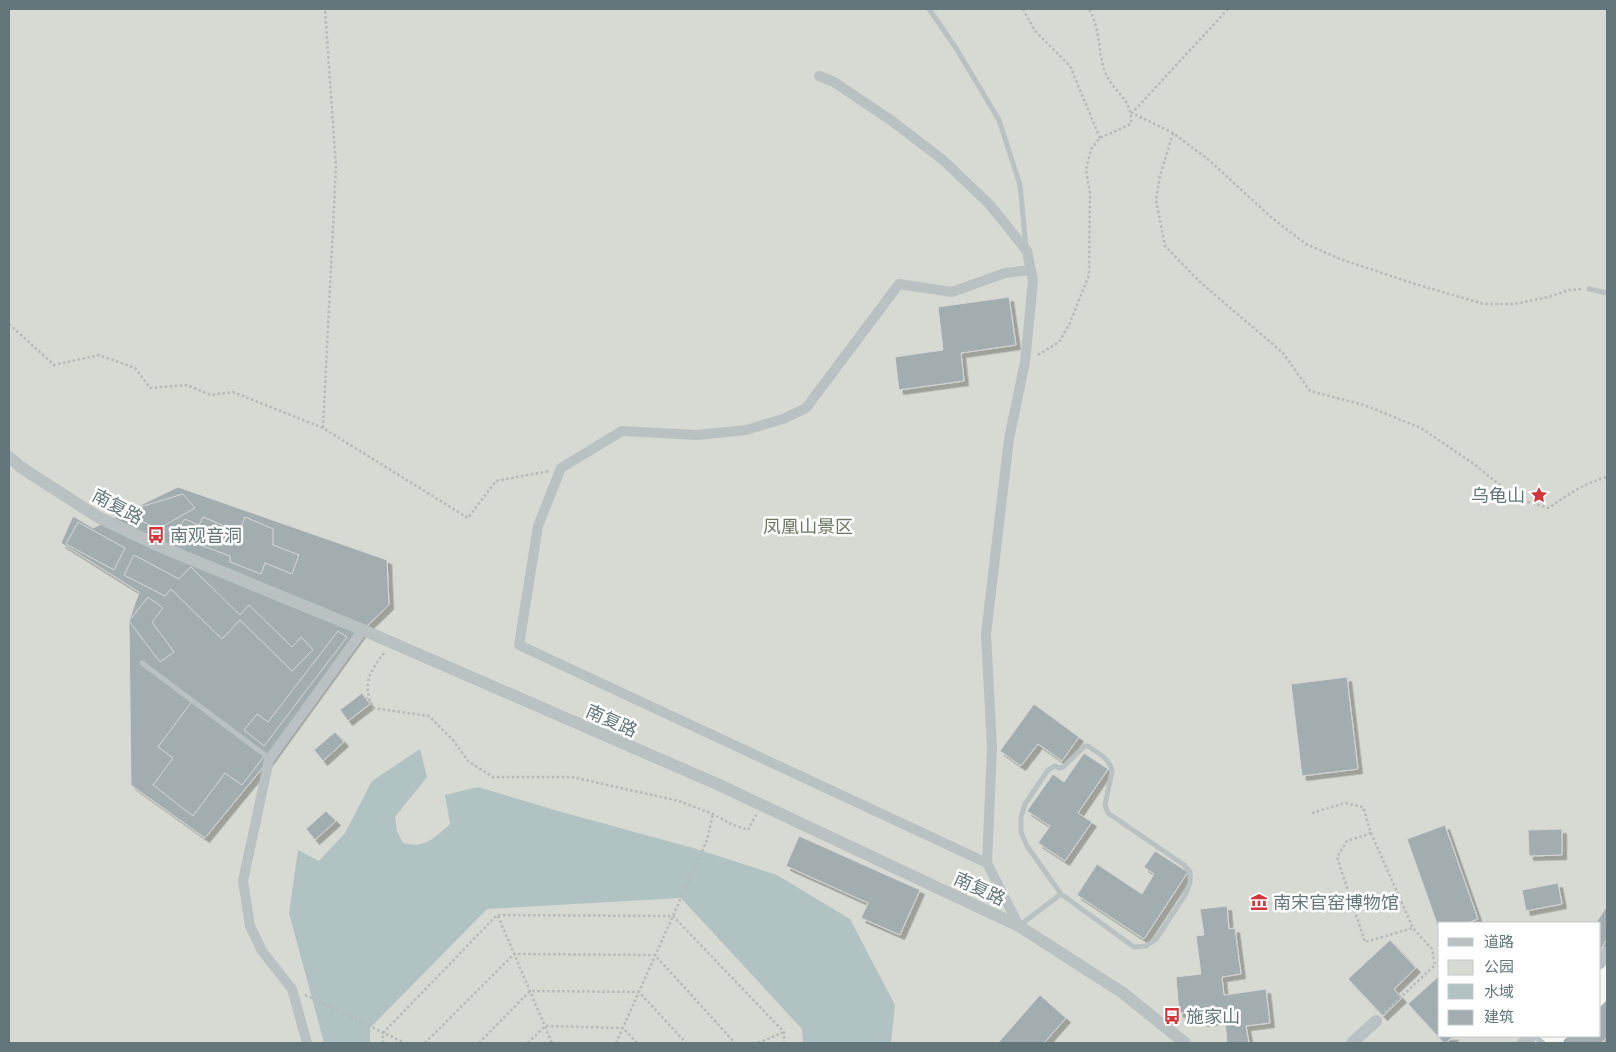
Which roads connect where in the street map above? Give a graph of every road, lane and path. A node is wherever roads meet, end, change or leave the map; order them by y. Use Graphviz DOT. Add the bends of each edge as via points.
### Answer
graph roads {
  1 [pos="325,9"];
  2 [pos="929,9"];
  3 [pos="1023,9"];
  4 [pos="1089,9"];
  5 [pos="1228,9"];
  6 [pos="819,76"];
  7 [pos="1132,113"];
  8 [pos="1173,133"];
  9 [pos="1100,138"];
  10 [pos="1027,251"];
  11 [pos="1030,270"];
  12 [pos="1589,289"];
  13 [pos="1607,293"];
  14 [pos="9,324"];
  15 [pos="1025,362"];
  16 [pos="323,428"];
  17 [pos="9,457"];
  18 [pos="561,468"];
  19 [pos="1607,477"];
  20 [pos="363,630"];
  21 [pos="391,642"];
  22 [pos="142,663"];
  23 [pos="269,760"];
  24 [pos="761,805"];
  25 [pos="1312,813"];
  26 [pos="713,814"];
  27 [pos="1371,833"];
  28 [pos="986,863"];
  29 [pos="1061,894"];
  30 [pos="497,915"];
  31 [pos="673,916"];
  32 [pos="1019,926"];
  33 [pos="1413,928"];
  34 [pos="514,954"];
  35 [pos="655,956"];
  36 [pos="292,989"];
  37 [pos="530,991"];
  38 [pos="639,992"];
  39 [pos="1376,1020"];
  40 [pos="545,1026"];
  41 [pos="623,1028"];
  42 [pos="784,1032"];
  43 [pos="383,1033"];
  44 [pos="307,1043"];
  45 [pos="383,1043"];
  46 [pos="405,1043"];
  47 [pos="425,1043"];
  48 [pos="479,1043"];
  49 [pos="528,1043"];
  50 [pos="552,1043"];
  51 [pos="616,1043"];
  52 [pos="637,1043"];
  53 [pos="686,1043"];
  54 [pos="735,1043"];
  55 [pos="758,1043"];
  56 [pos="784,1043"];
  57 [pos="1185,1043"];
  58 [pos="1352,1043"];
  1 -- 16 [label="path" via="336,167"];
  2 -- 10 [label="lane" via="999,120 1020,185"];
  3 -- 9 [label="path" via="1035,31 1070,66"];
  4 -- 7 [label="path" via="1099,38 1104,70"];
  5 -- 7 [label="path"];
  6 -- 10 [label="street" via="834,82 892,121 943,160 990,205"];
  7 -- 8 [label="path"];
  7 -- 9 [label="path" via="1131,124"];
  8 -- 12 [label="path" via="1306,244 1340,258 1484,304 1514,304 1569,290"];
  8 -- 19 [label="path" via="1156,200 1165,246 1200,282 1283,353 1310,391 1364,405 1421,428 1474,464 1517,499 1549,508 1572,491"];
  9 -- 15 [label="path" via="1092,149 1086,170 1090,193 1089,275 1059,342"];
  10 -- 11 [label="street"];
  11 -- 15 [label="street" via="1033,281"];
  11 -- 18 [label="street" via="1005,273 952,292 899,284 806,408 783,419 746,430 698,434 622,431"];
  12 -- 13 [label="lane"];
  14 -- 16 [label="path" via="54,365 99,355 135,368 150,388 188,385 210,395 233,392"];
  15 -- 28 [label="street" via="1009,439 986,634 992,748"];
  16 -- 18 [label="path" via="468,518 496,481"];
  17 -- 20 [label="street, 南复路" via="98,518 176,554"];
  18 -- 28 [label="street" via="538,526 519,645"];
  20 -- 21 [label="street, 南复路"];
  20 -- 23 [label="street"];
  21 -- 24 [label="street, 南复路"];
  21 -- 26 [label="path" via="370,672 367,694 373,708 429,716 468,761 494,777 572,777 679,801"];
  22 -- 23 [label="lane"];
  23 -- 36 [label="street" via="243,881 250,926 262,951"];
  24 -- 26 [label="path" via="748,830"];
  24 -- 32 [label="street, 南复路"];
  25 -- 27 [label="path" via="1345,803 1363,807"];
  26 -- 31 [label="path" via="707,840"];
  27 -- 33 [label="path"];
  27 -- 33 [label="path" via="1348,841 1337,857 1365,942"];
  28 -- 32 [label="street"];
  29 -- 29 [label="lane" via="1134,947 1146,946 1156,939 1190,882 1190,872 1184,865 1108,813 1104,805 1111,766 1088,746 1063,767 1055,766 1048,770 1024,804 1021,817 1021,832 1027,846"];
  29 -- 32 [label="lane"];
  30 -- 31 [label="path"];
  30 -- 34 [label="path"];
  30 -- 43 [label="path"];
  31 -- 35 [label="path"];
  31 -- 42 [label="path"];
  32 -- 57 [label="street, 南复路" via="1123,992"];
  33 -- 39 [label="path" via="1432,949 1435,965"];
  34 -- 35 [label="path"];
  34 -- 37 [label="path"];
  34 -- 47 [label="path"];
  35 -- 38 [label="path"];
  35 -- 54 [label="path"];
  36 -- 43 [label="path"];
  36 -- 44 [label="street"];
  37 -- 38 [label="path"];
  37 -- 40 [label="path"];
  37 -- 48 [label="path"];
  38 -- 41 [label="path"];
  38 -- 53 [label="path"];
  39 -- 58 [label="street"];
  40 -- 41 [label="path"];
  40 -- 49 [label="path"];
  40 -- 50 [label="path"];
  41 -- 51 [label="path"];
  41 -- 52 [label="path"];
  42 -- 55 [label="path"];
  42 -- 56 [label="path"];
  43 -- 45 [label="path"];
  43 -- 46 [label="path"];
}
